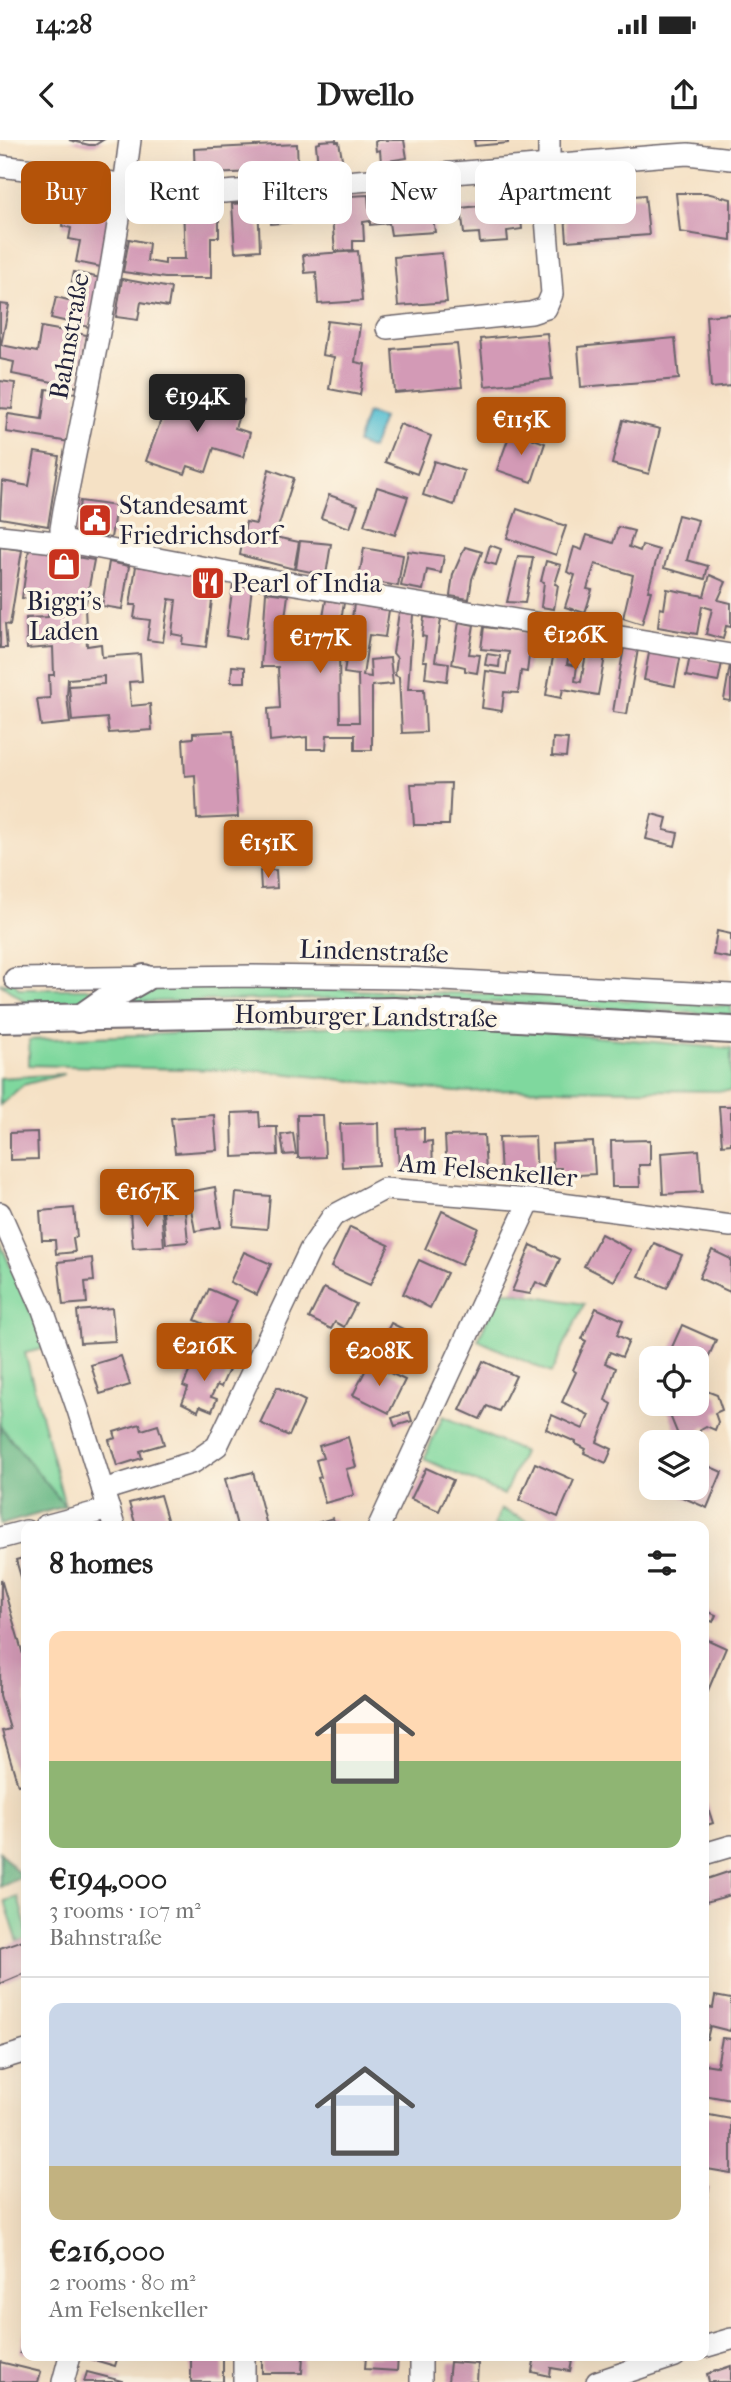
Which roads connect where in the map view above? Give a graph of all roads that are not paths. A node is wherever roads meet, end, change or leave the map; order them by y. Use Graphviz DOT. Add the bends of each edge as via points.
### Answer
graph roads {
  1 [pos="130,140"];
  2 [pos="549,140"];
  3 [pos="731,159"];
  4 [pos="547,161"];
  5 [pos="605,161"];
  6 [pos="0,166"];
  7 [pos="475,172"];
  8 [pos="124,186"];
  9 [pos="549,224"];
  10 [pos="387,327"];
  11 [pos="0,536"];
  12 [pos="63,541"];
  13 [pos="731,655"];
  14 [pos="144,978"];
  15 [pos="15,979"];
  16 [pos="731,995"];
  17 [pos="79,1018"];
  18 [pos="0,1019"];
  19 [pos="731,1030"];
  20 [pos="530,1200"];
  21 [pos="0,1213"];
  22 [pos="731,1226"];
  23 [pos="109,1508"];
  24 [pos="63,1521"];
  25 [pos="381,1521"];
  26 [pos="21,1532"];
  27 [pos="0,1538"];
  28 [pos="731,1846"];
  29 [pos="709,1853"];
  30 [pos="21,2053"];
  31 [pos="0,2059"];
  32 [pos="731,2339"];
  33 [pos="709,2346"];
  34 [pos="69,2361"];
  35 [pos="244,2361"];
  36 [pos="421,2361"];
  37 [pos="634,2362"];
  38 [pos="63,2382"];
  39 [pos="244,2382"];
  40 [pos="421,2382"];
  41 [pos="597,2382"];
  1 -- 8 [label="street, Bahnstraße"];
  2 -- 4 [label="street"];
  3 -- 5 [label="street" via="688,154"];
  6 -- 8 [label="street"];
  7 -- 8 [label="street" via="225,192 157,192"];
  8 -- 12 [label="street, Bahnstraße" via="64,510"];
  9 -- 10 [label="street" via="552,294 546,308"];
  11 -- 12 [label="street"];
  12 -- 13 [label="street" via="259,578"];
  14 -- 15 [label="street, Lindenstraße"];
  14 -- 16 [label="street, Lindenstraße" via="405,978"];
  14 -- 17 [label="street"];
  17 -- 18 [label="street, Homburger Landstraße"];
  17 -- 19 [label="street, Homburger Landstraße" via="394,1011"];
  20 -- 22 [label="street, Am Felsenkeller"];
  20 -- 23 [label="street, Am Felsenkeller" via="384,1189 333,1216 310,1250 216,1447"];
  20 -- 25 [label="street"];
  21 -- 23 [label="street" via="43,1310"];
  23 -- 24 [label="street, Am Felsenkeller"];
  26 -- 27 [label="street"];
  28 -- 29 [label="street"];
  30 -- 31 [label="street"];
  32 -- 33 [label="street"];
  34 -- 38 [label="street"];
  35 -- 39 [label="street"];
  36 -- 40 [label="street"];
  37 -- 41 [label="street"];
}
